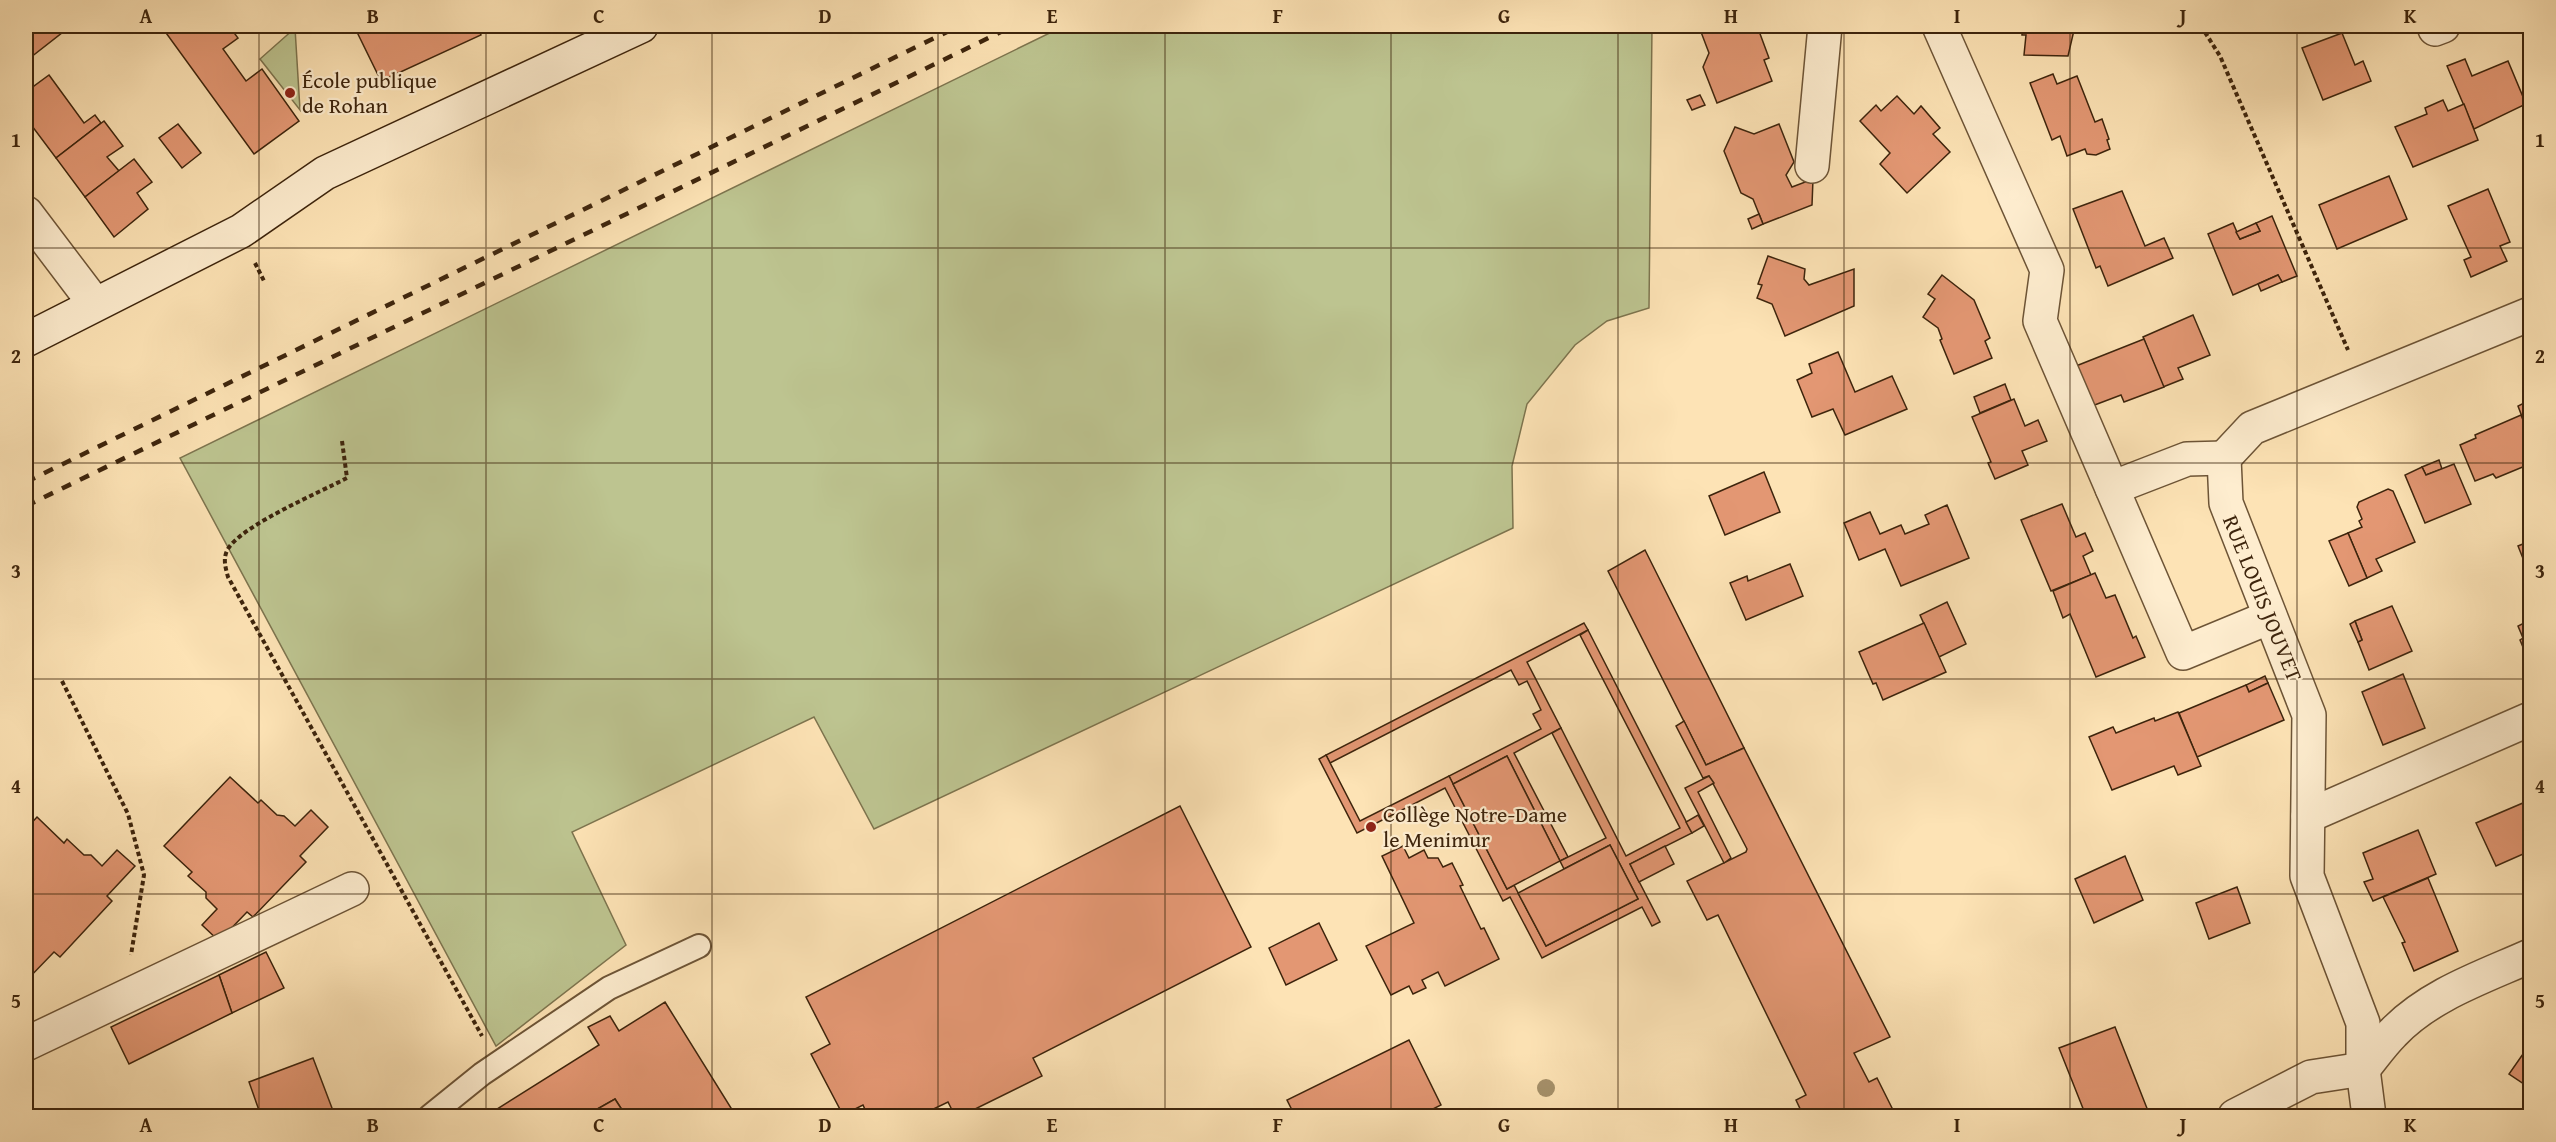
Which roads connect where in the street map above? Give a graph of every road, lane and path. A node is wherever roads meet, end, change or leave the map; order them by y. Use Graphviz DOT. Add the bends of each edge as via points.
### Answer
graph roads {
  1 [pos="641,26"];
  2 [pos="1825,26"];
  3 [pos="1939,26"];
  4 [pos="2201,26"];
  5 [pos="2434,26"];
  6 [pos="2443,26"];
  7 [pos="1812,166"];
  8 [pos="26,213"];
  9 [pos="251,254"];
  10 [pos="264,280"];
  11 [pos="95,304"];
  12 [pos="2530,314"];
  13 [pos="26,340"];
  14 [pos="2363,383"];
  15 [pos="342,441"];
  16 [pos="2224,458"];
  17 [pos="2112,488"];
  18 [pos="2271,617"];
  19 [pos="62,681"];
  20 [pos="2530,719"];
  21 [pos="2308,816"];
  22 [pos="352,889"];
  23 [pos="699,946"];
  24 [pos="2530,957"];
  25 [pos="123,998"];
  26 [pos="26,1044"];
  27 [pos="487,1044"];
  28 [pos="2363,1069"];
  29 [pos="430,1116"];
  30 [pos="2235,1116"];
  31 [pos="2369,1116"];
  1 -- 11 [label="street" via="325,173 241,231"];
  2 -- 7 [label="street"];
  3 -- 17 [label="street" via="2047,270 2040,321"];
  4 -- 14 [label="path" via="2220,56"];
  5 -- 6 [label="street"];
  8 -- 11 [label="street"];
  9 -- 10 [label="path"];
  11 -- 13 [label="street"];
  12 -- 14 [label="street"];
  14 -- 16 [label="street" via="2252,428"];
  15 -- 27 [label="path" via="347,478 249,529 229,547 224,559 228,577"];
  16 -- 17 [label="street" via="2187,459"];
  16 -- 18 [label="street, RUE LOUIS JOUVET" via="2226,503"];
  17 -- 18 [label="street" via="2182,653"];
  18 -- 21 [label="street, RUE LOUIS JOUVET" via="2309,715"];
  19 -- 25 [label="path" via="128,814 144,875"];
  20 -- 21 [label="street"];
  21 -- 28 [label="street, RUE LOUIS JOUVET" via="2307,876 2363,1023"];
  22 -- 25 [label="street"];
  23 -- 29 [label="lane" via="609,988 482,1074"];
  24 -- 28 [label="street" via="2451,990 2393,1032"];
  25 -- 26 [label="street"];
  28 -- 30 [label="street" via="2311,1077"];
  28 -- 31 [label="street, RUE LOUIS JOUVET"];
}
